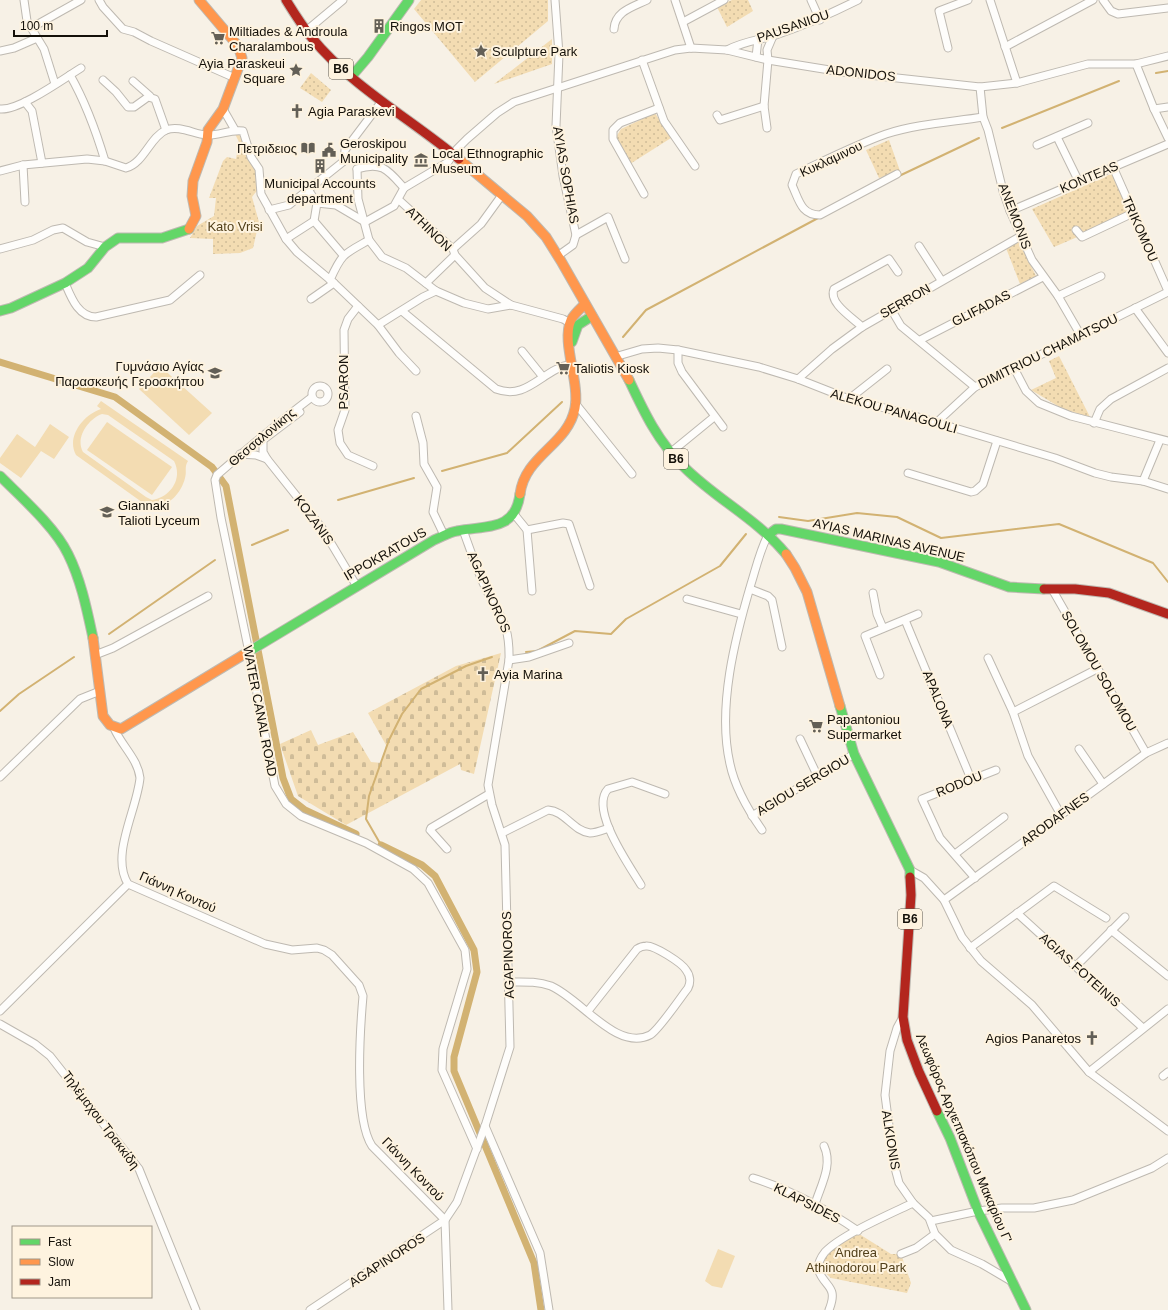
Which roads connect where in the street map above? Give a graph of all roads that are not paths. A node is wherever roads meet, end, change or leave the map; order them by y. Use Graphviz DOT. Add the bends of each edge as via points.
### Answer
graph roads {
  1 [pos="24,0"];
  2 [pos="81,0"];
  3 [pos="99,0"];
  4 [pos="199,0"];
  5 [pos="286,0"];
  6 [pos="343,0"];
  7 [pos="409,0"];
  8 [pos="555,0"];
  9 [pos="647,0"];
  10 [pos="675,0"];
  11 [pos="724,0"];
  12 [pos="811,0"];
  13 [pos="858,0"];
  14 [pos="968,0"];
  15 [pos="990,0"];
  16 [pos="1093,0"];
  17 [pos="1103,0"];
  18 [pos="1168,8"];
  19 [pos="820,20"];
  20 [pos="683,22"];
  21 [pos="556,23"];
  22 [pos="31,28"];
  23 [pos="549,29"];
  24 [pos="614,29"];
  25 [pos="306,31"];
  26 [pos="772,36"];
  27 [pos="36,38"];
  28 [pos="758,40"];
  29 [pos="1005,47"];
  30 [pos="691,48"];
  31 [pos="948,48"];
  32 [pos="726,50"];
  33 [pos="0,51"];
  34 [pos="1168,56"];
  35 [pos="756,57"];
  36 [pos="642,60"];
  37 [pos="768,60"];
  38 [pos="1136,64"];
  39 [pos="81,68"];
  40 [pos="70,75"];
  41 [pos="351,77"];
  42 [pos="235,78"];
  43 [pos="103,80"];
  44 [pos="134,81"];
  45 [pos="1017,83"];
  46 [pos="55,84"];
  47 [pos="558,87"];
  48 [pos="980,87"];
  49 [pos="150,96"];
  50 [pos="382,100"];
  51 [pos="25,102"];
  52 [pos="764,106"];
  53 [pos="1168,107"];
  54 [pos="659,108"];
  55 [pos="0,109"];
  56 [pos="222,109"];
  57 [pos="1154,109"];
  58 [pos="717,115"];
  59 [pos="983,117"];
  60 [pos="1088,123"];
  61 [pos="767,128"];
  62 [pos="166,130"];
  63 [pos="239,131"];
  64 [pos="208,135"];
  65 [pos="1057,137"];
  66 [pos="1168,138"];
  67 [pos="1168,144"];
  68 [pos="1038,145"];
  69 [pos="454,154"];
  70 [pos="105,161"];
  71 [pos="344,161"];
  72 [pos="42,163"];
  73 [pos="23,165"];
  74 [pos="695,166"];
  75 [pos="1113,167"];
  76 [pos="357,169"];
  77 [pos="0,171"];
  78 [pos="897,174"];
  79 [pos="1079,182"];
  80 [pos="404,188"];
  81 [pos="309,191"];
  82 [pos="644,194"];
  83 [pos="502,195"];
  84 [pos="399,200"];
  85 [pos="26,202"];
  86 [pos="317,203"];
  87 [pos="269,210"];
  88 [pos="1010,211"];
  89 [pos="1133,213"];
  90 [pos="314,221"];
  91 [pos="365,222"];
  92 [pos="1076,230"];
  93 [pos="576,236"];
  94 [pos="1021,236"];
  95 [pos="286,239"];
  96 [pos="369,240"];
  97 [pos="919,246"];
  98 [pos="105,247"];
  99 [pos="0,249"];
  100 [pos="454,252"];
  101 [pos="343,255"];
  102 [pos="559,255"];
  103 [pos="625,259"];
  104 [pos="898,272"];
  105 [pos="200,275"];
  106 [pos="1101,276"];
  107 [pos="1043,277"];
  108 [pos="941,280"];
  109 [pos="332,281"];
  110 [pos="65,283"];
  111 [pos="426,283"];
  112 [pos="436,291"];
  113 [pos="1168,292"];
  114 [pos="1058,296"];
  115 [pos="311,299"];
  116 [pos="585,304"];
  117 [pos="511,305"];
  118 [pos="358,306"];
  119 [pos="1135,308"];
  120 [pos="891,309"];
  121 [pos="0,311"];
  122 [pos="402,311"];
  123 [pos="592,316"];
  124 [pos="570,323"];
  125 [pos="378,325"];
  126 [pos="862,327"];
  127 [pos="1080,334"];
  128 [pos="920,340"];
  129 [pos="570,346"];
  130 [pos="678,350"];
  131 [pos="522,351"];
  132 [pos="1168,354"];
  133 [pos="618,356"];
  134 [pos="572,364"];
  135 [pos="1014,368"];
  136 [pos="1168,368"];
  137 [pos="887,369"];
  138 [pos="416,371"];
  139 [pos="543,377"];
  140 [pos="798,379"];
  141 [pos="975,387"];
  142 [pos="849,399"];
  143 [pos="575,403"];
  144 [pos="416,416"];
  145 [pos="714,417"];
  146 [pos="936,423"];
  147 [pos="1094,423"];
  148 [pos="723,427"];
  149 [pos="1160,440"];
  150 [pos="997,441"];
  151 [pos="1168,442"];
  152 [pos="670,453"];
  153 [pos="240,454"];
  154 [pos="266,459"];
  155 [pos="373,466"];
  156 [pos="908,473"];
  157 [pos="632,474"];
  158 [pos="0,476"];
  159 [pos="215,479"];
  160 [pos="1143,481"];
  161 [pos="1168,489"];
  162 [pos="514,514"];
  163 [pos="463,530"];
  164 [pos="527,530"];
  165 [pos="444,535"];
  166 [pos="768,535"];
  167 [pos="356,585"];
  168 [pos="590,586"];
  169 [pos="750,589"];
  170 [pos="1052,589"];
  171 [pos="532,591"];
  172 [pos="873,593"];
  173 [pos="208,596"];
  174 [pos="688,599"];
  175 [pos="742,614"];
  176 [pos="918,614"];
  177 [pos="1168,614"];
  178 [pos="905,620"];
  179 [pos="883,628"];
  180 [pos="569,643"];
  181 [pos="782,647"];
  182 [pos="251,651"];
  183 [pos="95,656"];
  184 [pos="988,658"];
  185 [pos="510,660"];
  186 [pos="1097,668"];
  187 [pos="880,675"];
  188 [pos="100,691"];
  189 [pos="1013,712"];
  190 [pos="114,728"];
  191 [pos="800,739"];
  192 [pos="1168,743"];
  193 [pos="1079,749"];
  194 [pos="1146,753"];
  195 [pos="854,754"];
  196 [pos="996,770"];
  197 [pos="817,775"];
  198 [pos="0,777"];
  199 [pos="971,778"];
  200 [pos="1103,784"];
  201 [pos="489,794"];
  202 [pos="664,794"];
  203 [pos="1061,815"];
  204 [pos="752,816"];
  205 [pos="1004,817"];
  206 [pos="608,828"];
  207 [pos="762,830"];
  208 [pos="502,833"];
  209 [pos="446,850"];
  210 [pos="955,854"];
  211 [pos="910,870"];
  212 [pos="975,878"];
  213 [pos="128,884"];
  214 [pos="641,885"];
  215 [pos="944,900"];
  216 [pos="1018,913"];
  217 [pos="1125,917"];
  218 [pos="1106,918"];
  219 [pos="1111,930"];
  220 [pos="970,948"];
  221 [pos="1076,966"];
  222 [pos="1168,976"];
  223 [pos="509,982"];
  224 [pos="1168,1009"];
  225 [pos="0,1011"];
  226 [pos="588,1011"];
  227 [pos="903,1017"];
  228 [pos="0,1024"];
  229 [pos="1143,1028"];
  230 [pos="1089,1072"];
  231 [pos="484,1129"];
  232 [pos="1168,1131"];
  233 [pos="824,1146"];
  234 [pos="477,1147"];
  235 [pos="1168,1158"];
  236 [pos="753,1178"];
  237 [pos="912,1203"];
  238 [pos="815,1204"];
  239 [pos="978,1211"];
  240 [pos="445,1220"];
  241 [pos="931,1221"];
  242 [pos="858,1231"];
  243 [pos="935,1234"];
  244 [pos="901,1254"];
  245 [pos="1012,1282"];
  246 [pos="196,1310"];
  247 [pos="310,1310"];
  248 [pos="448,1310"];
  249 [pos="549,1310"];
  250 [pos="829,1310"];
  251 [pos="1026,1310"];
  1 -- 22 [label="street"];
  2 -- 22 [label="street"];
  3 -- 42 [label="street" via="122,29 134,32"];
  4 -- 42 [label="street" via="238,46 242,58"];
  5 -- 25 [label="street, Λεωφόρος Αρχιεπισκόπου Μακαρίου Γ' / B6"];
  6 -- 25 [label="street"];
  7 -- 41 [label="street"];
  8 -- 21 [label="street, AYIAS SOPHIAS"];
  9 -- 24 [label="street" via="618,15 614,20"];
  10 -- 20 [label="street"];
  11 -- 20 [label="street"];
  12 -- 19 [label="street"];
  13 -- 19 [label="street, PAUSANIOU"];
  14 -- 31 [label="street" via="939,11"];
  15 -- 29 [label="street"];
  16 -- 29 [label="street"];
  17 -- 18 [label="street" via="1111,11 1118,14"];
  19 -- 26 [label="street, PAUSANIOU"];
  20 -- 30 [label="street"];
  21 -- 23 [label="street"];
  21 -- 47 [label="street, AYIAS SOPHIAS" via="559,54"];
  22 -- 27 [label="street"];
  25 -- 41 [label="street, Λεωφόρος Αρχιεπισκόπου Μακαρίου Γ' / B6" via="324,54"];
  26 -- 28 [label="street, PAUSANIOU"];
  26 -- 37 [label="street" via="767,50"];
  27 -- 33 [label="street"];
  27 -- 46 [label="street" via="44,49"];
  28 -- 32 [label="street, PAUSANIOU"];
  28 -- 35 [label="street"];
  29 -- 45 [label="street"];
  30 -- 32 [label="street, ADONIDOS"];
  30 -- 36 [label="street, ADONIDOS"];
  32 -- 35 [label="street, ADONIDOS"];
  34 -- 38 [label="street, ADONIDOS"];
  35 -- 37 [label="street, ADONIDOS"];
  36 -- 47 [label="street, ADONIDOS"];
  36 -- 54 [label="street"];
  37 -- 48 [label="street, ADONIDOS" via="842,72"];
  37 -- 52 [label="street"];
  38 -- 45 [label="street, ADONIDOS" via="1088,64"];
  38 -- 57 [label="street"];
  39 -- 40 [label="street"];
  40 -- 46 [label="street"];
  40 -- 70 [label="street" via="84,99"];
  41 -- 50 [label="street, Λεωφόρος Αρχιεπισκόπου Μακαρίου Γ' / B6"];
  42 -- 56 [label="street"];
  43 -- 49 [label="street" via="128,108"];
  44 -- 49 [label="street"];
  45 -- 48 [label="street, ADONIDOS"];
  46 -- 51 [label="street"];
  47 -- 69 [label="street, ADONIDOS" via="514,102 467,139"];
  47 -- 93 [label="street, AYIAS SOPHIAS" via="556,126 563,176"];
  48 -- 59 [label="street, ANEMONIS"];
  49 -- 62 [label="street" via="157,102"];
  50 -- 69 [label="street, Λεωφόρος Αρχιεπισκόπου Μακαρίου Γ' / B6"];
  50 -- 71 [label="street" via="345,150"];
  51 -- 55 [label="street" via="11,108"];
  51 -- 72 [label="street" via="32,111"];
  52 -- 58 [label="street" via="720,120"];
  52 -- 61 [label="street"];
  53 -- 57 [label="street"];
  54 -- 74 [label="street" via="664,121"];
  54 -- 82 [label="street" via="620,123 613,130 612,138"];
  56 -- 63 [label="street"];
  56 -- 64 [label="street" via="210,126"];
  57 -- 66 [label="street"];
  59 -- 78 [label="street, Κυκλαμινου" via="887,134 796,174 792,185 805,211 811,215 820,215"];
  59 -- 88 [label="street, ANEMONIS"];
  60 -- 65 [label="street"];
  62 -- 64 [label="street" via="176,129"];
  62 -- 70 [label="street" via="129,167 122,168"];
  63 -- 64 [label="street"];
  63 -- 87 [label="street" via="259,169 261,194"];
  64 -- 98 [label="street" via="193,181 192,196 196,212 188,232 162,238 122,237"];
  65 -- 68 [label="street"];
  65 -- 79 [label="street"];
  67 -- 75 [label="street, KONTEAS"];
  69 -- 80 [label="street, ADONIDOS" via="448,162"];
  69 -- 83 [label="street, Λεωφόρος Αρχιεπισκόπου Μακαρίου Γ' / B6"];
  70 -- 72 [label="street" via="87,159"];
  71 -- 76 [label="street"];
  71 -- 81 [label="street"];
  72 -- 73 [label="street"];
  73 -- 77 [label="street"];
  73 -- 85 [label="street"];
  75 -- 79 [label="street, KONTEAS"];
  75 -- 89 [label="street, TRIKOMOU"];
  76 -- 80 [label="street, ATHINON" via="369,165 388,169"];
  76 -- 91 [label="street" via="358,199"];
  79 -- 88 [label="street, KONTEAS"];
  80 -- 84 [label="street, ATHINON"];
  81 -- 86 [label="street"];
  81 -- 87 [label="street" via="289,205"];
  83 -- 100 [label="street" via="481,224"];
  83 -- 102 [label="street, Λεωφόρος Αρχιεπισκόπου Μακαρίου Γ' / B6" via="527,216"];
  84 -- 91 [label="street" via="389,210"];
  84 -- 100 [label="street, ATHINON"];
  86 -- 90 [label="street"];
  86 -- 91 [label="street" via="336,205"];
  87 -- 95 [label="street"];
  88 -- 94 [label="street, ANEMONIS"];
  89 -- 92 [label="street" via="1082,237"];
  89 -- 113 [label="street, TRIKOMOU"];
  90 -- 95 [label="street"];
  90 -- 101 [label="street"];
  91 -- 96 [label="street"];
  93 -- 102 [label="street, AYIAS SOPHIAS" via="572,245"];
  93 -- 103 [label="street" via="608,217"];
  94 -- 107 [label="street, ANEMONIS"];
  94 -- 108 [label="street, SERRON"];
  95 -- 109 [label="street" via="297,252"];
  96 -- 101 [label="street"];
  96 -- 111 [label="street" via="382,257 406,268"];
  97 -- 108 [label="street"];
  98 -- 99 [label="street" via="87,242 63,228"];
  98 -- 110 [label="street" via="90,266"];
  100 -- 111 [label="street"];
  100 -- 117 [label="street, ATHINON" via="485,288"];
  101 -- 109 [label="street"];
  102 -- 116 [label="street, Λεωφόρος Αρχιεπισκόπου Μακαρίου Γ' / B6"];
  104 -- 126 [label="street" via="889,258 834,290 834,301"];
  105 -- 110 [label="street" via="170,300 96,317 82,312 72,300"];
  106 -- 114 [label="street"];
  107 -- 114 [label="street, ANEMONIS"];
  107 -- 128 [label="street, GLIFADAS"];
  108 -- 120 [label="street, SERRON"];
  109 -- 115 [label="street"];
  109 -- 118 [label="street"];
  110 -- 121 [label="street"];
  111 -- 112 [label="street"];
  112 -- 117 [label="street" via="477,307 488,309"];
  112 -- 122 [label="street"];
  113 -- 119 [label="street, DIMITRIOU CHAMATSOU"];
  114 -- 127 [label="street, ANEMONIS"];
  116 -- 123 [label="street, Λεωφόρος Αρχιεπισκόπου Μακαρίου Γ' / B6"];
  116 -- 124 [label="street" via="574,314"];
  117 -- 124 [label="street"];
  118 -- 125 [label="street"];
  118 -- 155 [label="street, PSARON" via="348,319 344,330 345,410 338,430 340,443 348,455"];
  119 -- 127 [label="street, DIMITRIOU CHAMATSOU"];
  119 -- 132 [label="street"];
  120 -- 126 [label="street, SERRON"];
  120 -- 128 [label="street" via="901,326"];
  122 -- 125 [label="street"];
  122 -- 139 [label="street" via="496,389 516,392"];
  123 -- 129 [label="street" via="578,325"];
  123 -- 133 [label="street, Λεωφόρος Αρχιεπισκόπου Μακαρίου Γ' / B6"];
  124 -- 129 [label="street"];
  125 -- 138 [label="street"];
  126 -- 140 [label="street, SERRON"];
  127 -- 135 [label="street, DIMITRIOU CHAMATSOU"];
  128 -- 141 [label="street"];
  129 -- 134 [label="street"];
  130 -- 133 [label="street, ALEKOU PANAGOULI" via="650,348"];
  130 -- 140 [label="street, ALEKOU PANAGOULI" via="759,367"];
  130 -- 145 [label="street" via="678,363 682,372"];
  131 -- 139 [label="street"];
  133 -- 152 [label="street, Λεωφόρος Αρχιεπισκόπου Μακαρίου Γ' / B6" via="658,438"];
  134 -- 139 [label="street" via="558,367"];
  134 -- 143 [label="street"];
  135 -- 141 [label="street, DIMITRIOU CHAMATSOU"];
  135 -- 147 [label="street" via="1026,391 1039,403"];
  136 -- 147 [label="street" via="1111,399 1100,409"];
  137 -- 142 [label="street"];
  140 -- 142 [label="street, ALEKOU PANAGOULI"];
  141 -- 146 [label="street, DIMITRIOU CHAMATSOU"];
  142 -- 146 [label="street, ALEKOU PANAGOULI"];
  143 -- 157 [label="street"];
  143 -- 162 [label="street" via="568,428 524,476"];
  144 -- 165 [label="street" via="423,443 424,464 437,487 433,512"];
  145 -- 148 [label="street"];
  145 -- 152 [label="street"];
  146 -- 150 [label="street, ALEKOU PANAGOULI"];
  147 -- 149 [label="street"];
  149 -- 151 [label="street"];
  149 -- 160 [label="street"];
  150 -- 156 [label="street" via="983,484 976,492"];
  150 -- 160 [label="street, ALEKOU PANAGOULI" via="1111,477"];
  152 -- 166 [label="street, Λεωφόρος Αρχιεπισκόπου Μακαρίου Γ' / B6"];
  153 -- 154 [label="street" via="256,455"];
  153 -- 154 [label="street, Θεσσαλονίκης" via="276,423 313,399 264,440 262,452"];
  153 -- 159 [label="street, Θεσσαλονίκης"];
  154 -- 167 [label="street, KOZANIS" via="322,528"];
  158 -- 183 [label="street, Γιάννη Κοντού" via="43,519 68,553 85,601"];
  159 -- 182 [label="street, WATER CANAL ROAD" via="220,518"];
  160 -- 161 [label="street, ALEKOU PANAGOULI"];
  162 -- 163 [label="street, IPPOKRATOUS" via="501,522"];
  162 -- 164 [label="street"];
  163 -- 165 [label="street, IPPOKRATOUS"];
  163 -- 185 [label="street, AGAPINOROS" via="476,568 506,624 510,640"];
  164 -- 168 [label="street" via="569,524"];
  164 -- 171 [label="street"];
  165 -- 167 [label="street, IPPOKRATOUS"];
  166 -- 169 [label="street"];
  166 -- 170 [label="street, AYIAS MARINAS AVENUE" via="776,529 781,529 939,562 1009,587"];
  166 -- 195 [label="street, Λεωφόρος Αρχιεπισκόπου Μακαρίου Γ' / B6" via="791,560 807,592"];
  167 -- 182 [label="street, IPPOKRATOUS"];
  169 -- 175 [label="street"];
  169 -- 181 [label="street" via="772,600"];
  170 -- 177 [label="street, AYIAS MARINAS AVENUE" via="1109,593"];
  170 -- 186 [label="street, SOLOMOU SOLOMOU"];
  172 -- 179 [label="street"];
  173 -- 183 [label="street"];
  174 -- 175 [label="street"];
  175 -- 204 [label="street" via="729,675 727,747 735,784"];
  176 -- 178 [label="street"];
  178 -- 179 [label="street"];
  178 -- 199 [label="street, APALONA"];
  179 -- 187 [label="street" via="865,636"];
  180 -- 185 [label="street" via="529,657"];
  182 -- 190 [label="street, IPPOKRATOUS" via="129,726"];
  182 -- 234 [label="street, WATER CANAL ROAD" via="275,786 286,804 301,816 366,843 413,869 428,883 465,950 467,969 443,1049 442,1070"];
  183 -- 188 [label="street, Γιάννη Κοντού"];
  184 -- 189 [label="street"];
  185 -- 201 [label="street, AGAPINOROS" via="491,762"];
  186 -- 189 [label="street"];
  186 -- 194 [label="street, SOLOMOU SOLOMOU"];
  188 -- 190 [label="street, Γιάννη Κοντού" via="104,716"];
  188 -- 198 [label="street" via="80,699"];
  189 -- 203 [label="street" via="1028,756"];
  190 -- 213 [label="street, Γιάννη Κοντού" via="138,767 140,778 122,853"];
  191 -- 197 [label="street"];
  192 -- 194 [label="street, ARODAFNES"];
  193 -- 200 [label="street"];
  194 -- 200 [label="street, ARODAFNES"];
  195 -- 197 [label="street, AGIOU SERGIOU"];
  195 -- 211 [label="street, Λεωφόρος Αρχιεπισκόπου Μακαρίου Γ' / B6"];
  196 -- 199 [label="street, RODOU"];
  197 -- 204 [label="street, AGIOU SERGIOU"];
  199 -- 210 [label="street, RODOU" via="922,799 940,838"];
  200 -- 203 [label="street, ARODAFNES"];
  201 -- 208 [label="street, AGAPINOROS"];
  201 -- 209 [label="street" via="431,828"];
  202 -- 206 [label="street" via="632,782 608,789 602,802"];
  203 -- 212 [label="street, ARODAFNES"];
  204 -- 207 [label="street"];
  205 -- 210 [label="street"];
  206 -- 208 [label="street" via="592,833 586,832 560,814 548,810"];
  206 -- 214 [label="street"];
  208 -- 223 [label="street, AGAPINOROS"];
  210 -- 212 [label="street, RODOU"];
  211 -- 215 [label="street" via="924,878"];
  211 -- 227 [label="street, Λεωφόρος Αρχιεπισκόπου Μακαρίου Γ' / B6" via="911,895"];
  212 -- 215 [label="street, ARODAFNES"];
  213 -- 225 [label="street"];
  213 -- 240 [label="street, Γιάννη Κοντού" via="266,944 292,950 316,948 332,955 362,990 360,1078 366,1136 372,1146"];
  215 -- 220 [label="street"];
  216 -- 218 [label="street" via="1054,886"];
  216 -- 220 [label="street"];
  216 -- 221 [label="street, AGIAS FOTEINIS"];
  217 -- 219 [label="street"];
  219 -- 221 [label="street"];
  219 -- 222 [label="street"];
  220 -- 230 [label="street" via="981,961 1032,1005"];
  221 -- 229 [label="street, AGIAS FOTEINIS"];
  223 -- 226 [label="street" via="551,986"];
  223 -- 231 [label="street, AGAPINOROS" via="509,1055"];
  224 -- 229 [label="street"];
  226 -- 226 [label="street" via="614,1033 633,1039 642,1038 651,1034 688,988 690,976 684,967 655,948 646,946 637,949"];
  227 -- 237 [label="street, ALKIONIS" via="890,1051 885,1095 896,1174"];
  227 -- 239 [label="street, Λεωφόρος Αρχιεπισκόπου Μακαρίου Γ' / B6" via="907,1040 919,1072 950,1138"];
  228 -- 246 [label="street, Τηλέμαχου Τρακκίδη" via="35,1044 50,1056 135,1162"];
  229 -- 230 [label="street"];
  230 -- 232 [label="street"];
  231 -- 234 [label="street, AGAPINOROS"];
  231 -- 249 [label="street" via="540,1253"];
  233 -- 238 [label="street" via="828,1153 828,1163"];
  234 -- 240 [label="street, AGAPINOROS" via="457,1202"];
  235 -- 239 [label="street" via="1152,1168 1073,1200 1034,1208"];
  236 -- 238 [label="street, KLAPSIDES"];
  237 -- 241 [label="street, ALKIONIS"];
  237 -- 242 [label="street"];
  238 -- 242 [label="street, KLAPSIDES"];
  239 -- 241 [label="street"];
  239 -- 245 [label="street, Λεωφόρος Αρχιεπισκόπου Μακαρίου Γ' / B6"];
  240 -- 247 [label="street, AGAPINOROS"];
  240 -- 248 [label="street"];
  241 -- 243 [label="street, ALKIONIS"];
  242 -- 250 [label="street" via="826,1251 819,1260 819,1272 833,1293"];
  243 -- 244 [label="street" via="916,1248"];
  243 -- 245 [label="street" via="956,1253 982,1264"];
  245 -- 251 [label="street, Λεωφόρος Αρχιεπισκόπου Μακαρίου Γ' / B6"];
}
